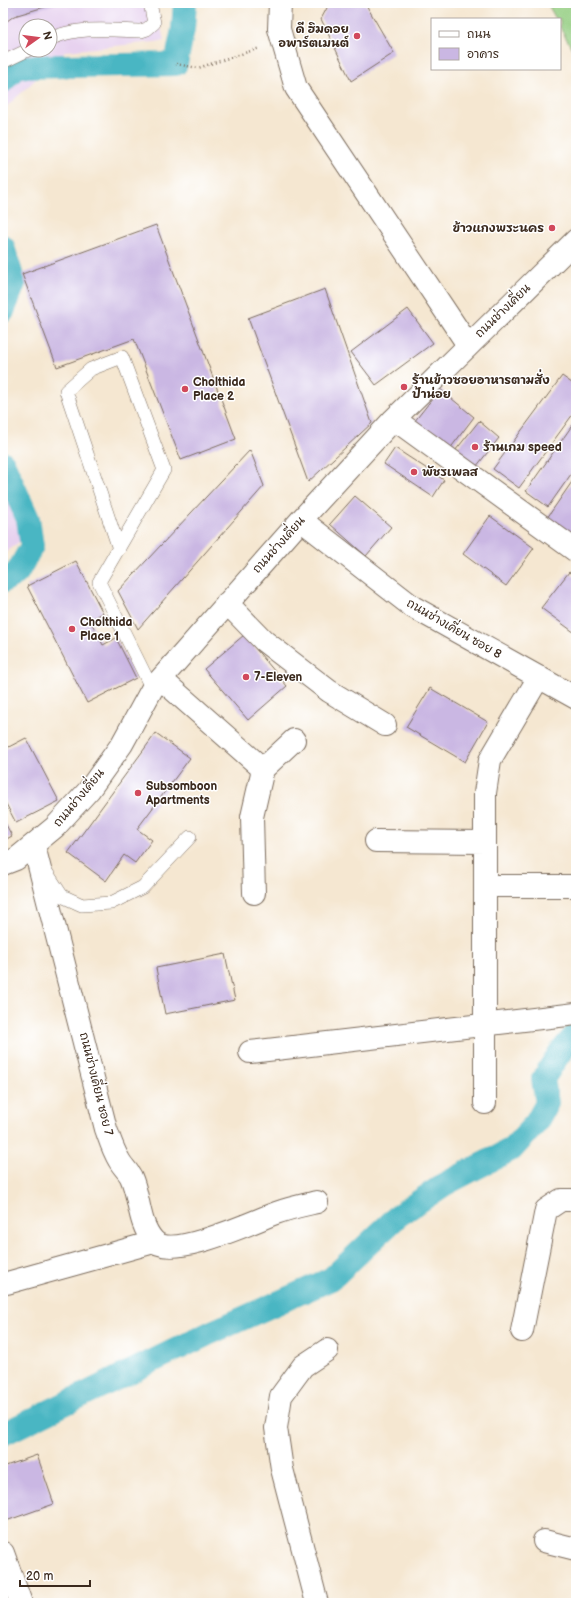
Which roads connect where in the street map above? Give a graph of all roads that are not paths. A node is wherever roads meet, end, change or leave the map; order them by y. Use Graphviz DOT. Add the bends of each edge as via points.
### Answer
graph roads {
  1 [pos="150,3"];
  2 [pos="280,3"];
  3 [pos="58,36"];
  4 [pos="18,55"];
  5 [pos="3,62"];
  6 [pos="576,240"];
  7 [pos="468,344"];
  8 [pos="394,419"];
  9 [pos="301,520"];
  10 [pos="119,549"];
  11 [pos="576,551"];
  12 [pos="227,603"];
  13 [pos="539,677"];
  14 [pos="156,684"];
  15 [pos="576,698"];
  16 [pos="385,725"];
  17 [pos="294,740"];
  18 [pos="263,769"];
  19 [pos="190,837"];
  20 [pos="376,841"];
  21 [pos="485,842"];
  22 [pos="34,846"];
  23 [pos="3,864"];
  24 [pos="485,886"];
  25 [pos="576,886"];
  26 [pos="254,892"];
  27 [pos="576,1014"];
  28 [pos="484,1024"];
  29 [pos="250,1052"];
  30 [pos="484,1103"];
  31 [pos="576,1200"];
  32 [pos="318,1202"];
  33 [pos="154,1242"];
  34 [pos="7,1282"];
  35 [pos="522,1330"];
  36 [pos="326,1350"];
  37 [pos="544,1541"];
  38 [pos="576,1550"];
  39 [pos="3,1553"];
  40 [pos="20,1603"];
  41 [pos="317,1603"];
  1 -- 3 [label="lane" via="154,23 147,29 91,30"];
  2 -- 7 [label="street" via="278,29 296,88"];
  4 -- 5 [label="lane"];
  6 -- 7 [label="street, ถนนช่างเคี่ยน"];
  7 -- 8 [label="street, ถนนช่างเคี่ยน"];
  8 -- 9 [label="street, ถนนช่างเคี่ยน"];
  8 -- 11 [label="street"];
  9 -- 12 [label="street, ถนนช่างเคี่ยน"];
  9 -- 13 [label="street, ถนนช่างเคี่ยน ซอย 8" via="413,607"];
  10 -- 10 [label="lane" via="66,391 91,369 122,357 164,470"];
  10 -- 14 [label="lane" via="99,582"];
  12 -- 14 [label="street, ถนนช่างเคี่ยน"];
  12 -- 16 [label="street" via="287,659 329,691"];
  13 -- 15 [label="street, ถนนช่างเคี่ยน ซอย 8"];
  13 -- 21 [label="street" via="490,760 485,793"];
  14 -- 18 [label="street"];
  14 -- 22 [label="street, ถนนช่างเคี่ยน" via="122,744 89,790"];
  17 -- 18 [label="street"];
  18 -- 26 [label="street" via="252,817"];
  19 -- 22 [label="lane" via="143,887 111,903 82,905 62,896 49,878"];
  20 -- 21 [label="street"];
  21 -- 24 [label="street"];
  22 -- 23 [label="street, ถนนช่างเคี่ยน" via="16,859"];
  22 -- 33 [label="street, ถนนช่างเคี่ยน ซอย 7" via="106,1129 119,1162 131,1177 140,1211"];
  24 -- 25 [label="street"];
  24 -- 28 [label="street"];
  27 -- 28 [label="street"];
  28 -- 29 [label="street"];
  28 -- 30 [label="street"];
  31 -- 35 [label="street" via="561,1200 546,1210"];
  32 -- 33 [label="street" via="278,1212 211,1238 187,1244 164,1247"];
  33 -- 34 [label="street"];
  36 -- 41 [label="street" via="303,1366 281,1396 276,1428 282,1469"];
  37 -- 38 [label="street"];
  39 -- 40 [label="street"];
}
